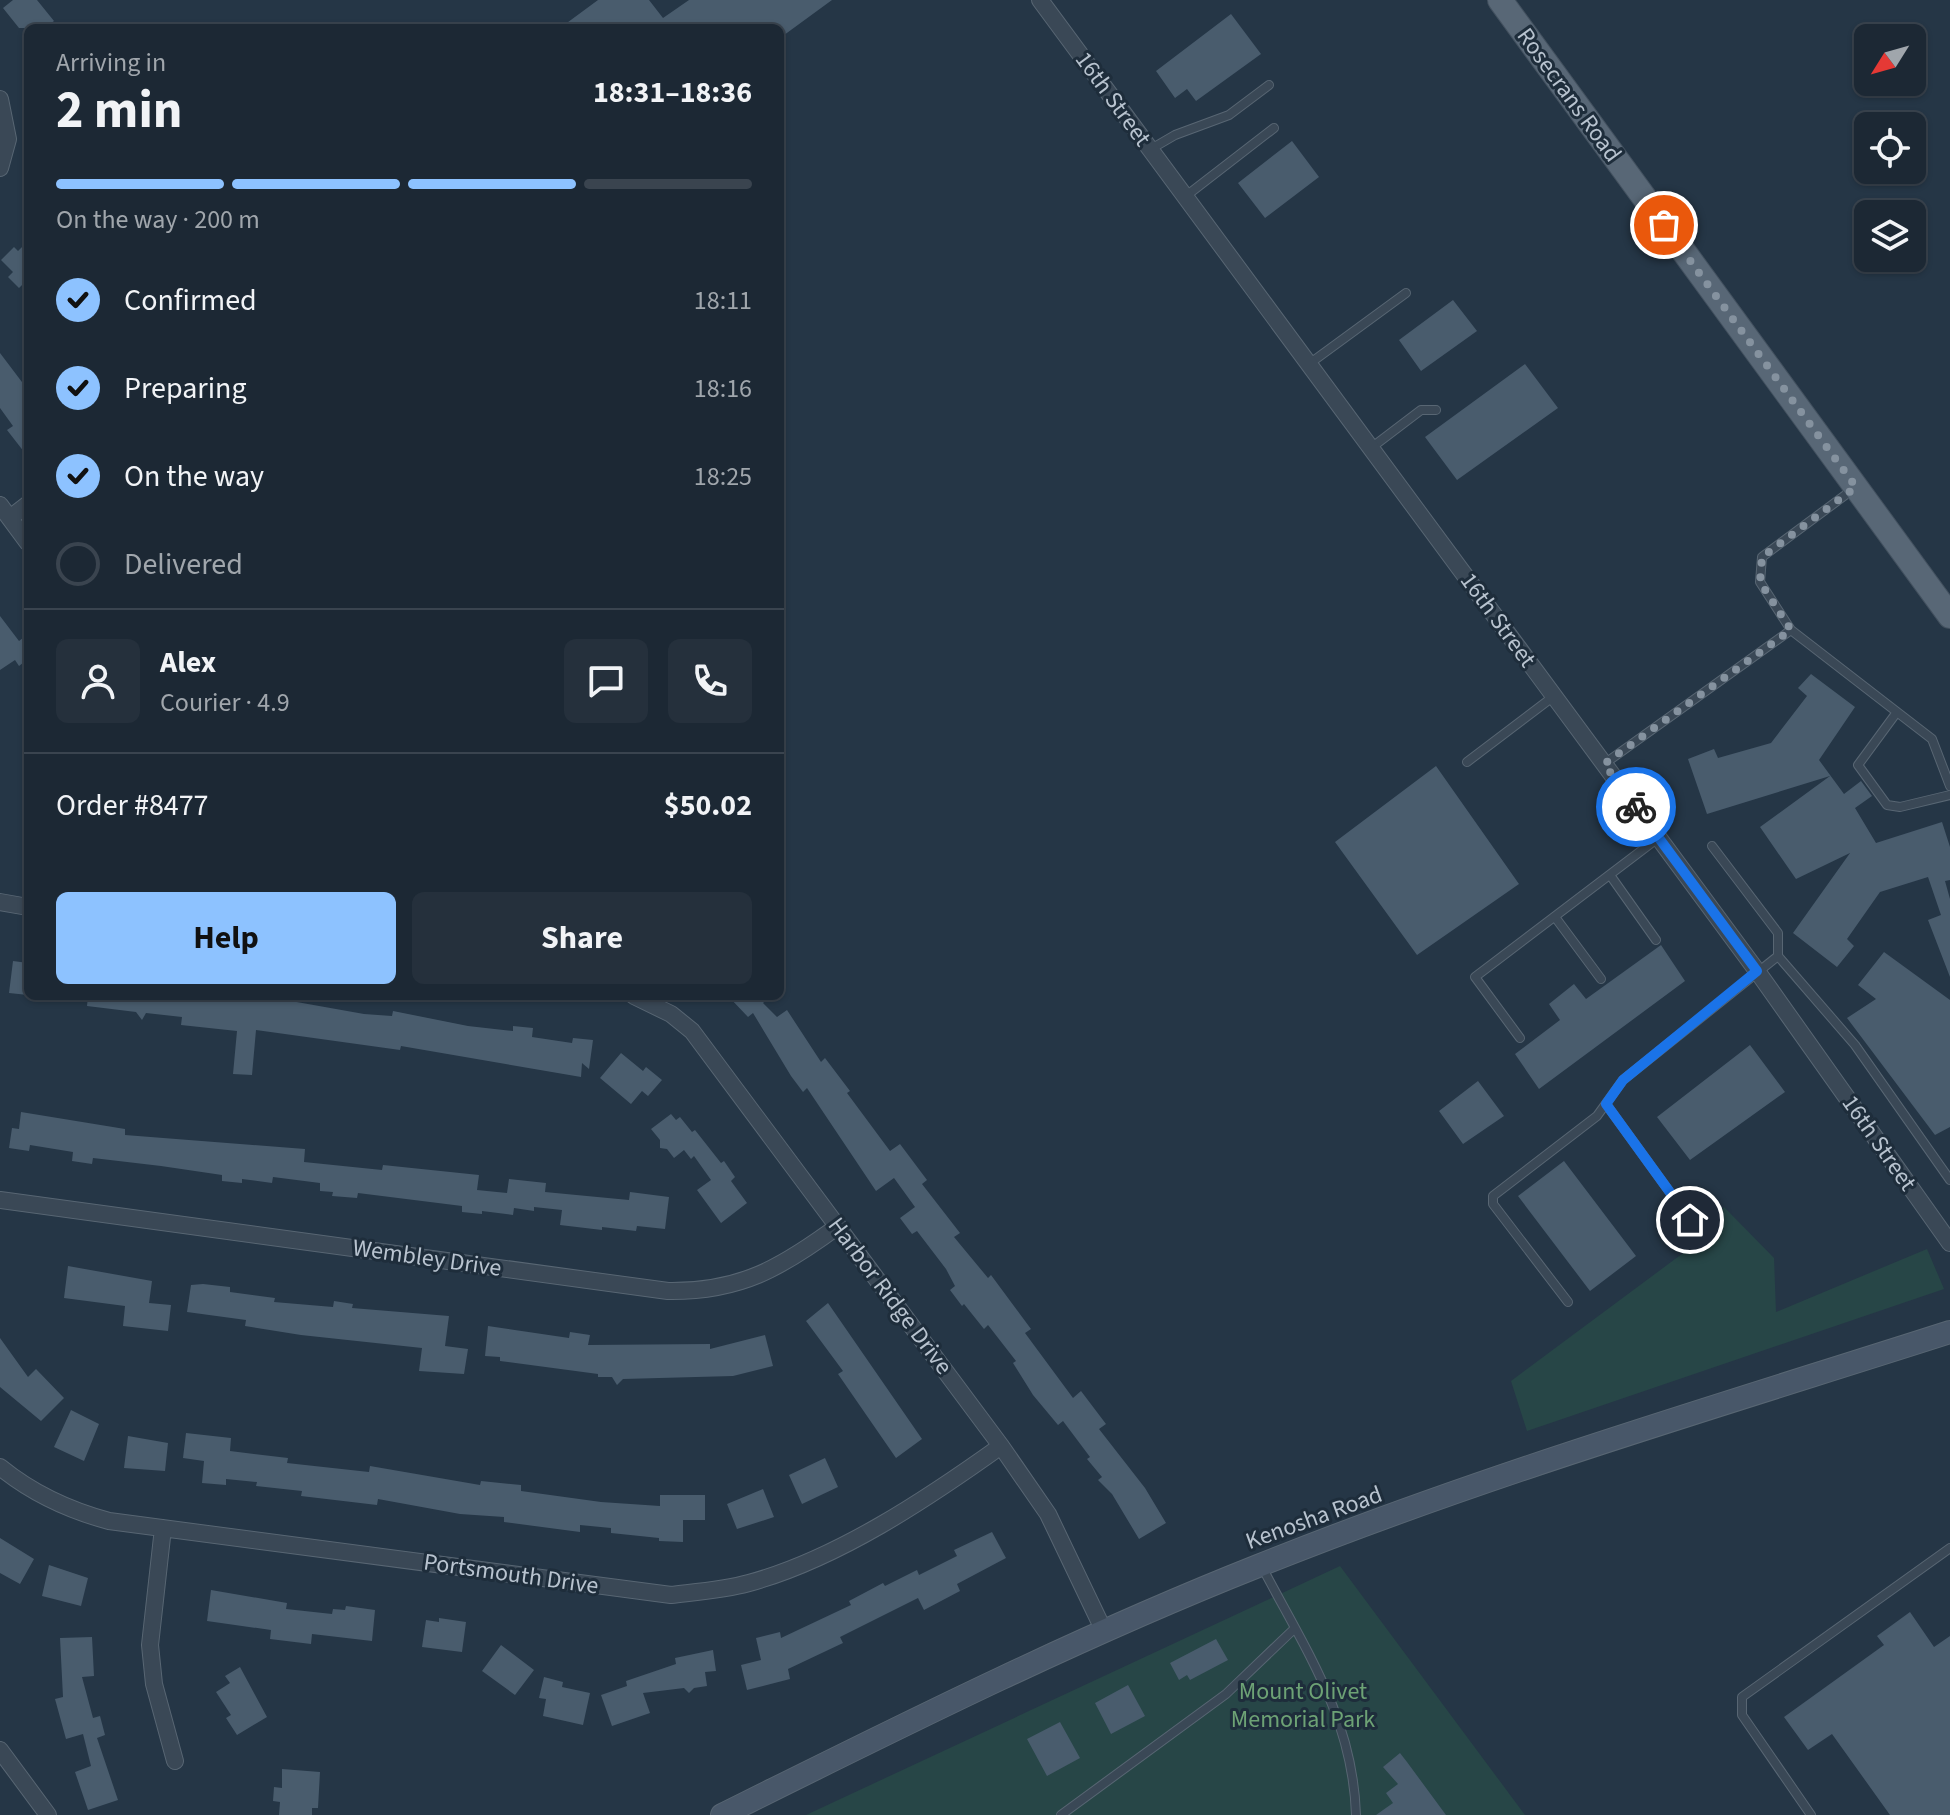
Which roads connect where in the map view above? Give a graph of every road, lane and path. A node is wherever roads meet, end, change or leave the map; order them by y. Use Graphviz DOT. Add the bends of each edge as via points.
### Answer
graph roads {
  1 [pos="1040,0"];
  2 [pos="1500,0"];
  3 [pos="1269,85"];
  4 [pos="0,99"];
  5 [pos="1274,128"];
  6 [pos="1151,150"];
  7 [pos="0,168"];
  8 [pos="1185,197"];
  9 [pos="1406,293"];
  10 [pos="1309,364"];
  11 [pos="1436,410"];
  12 [pos="1371,448"];
  13 [pos="1856,487"];
  14 [pos="5,511"];
  15 [pos="24,537"];
  16 [pos="1950,616"];
  17 [pos="1791,630"];
  18 [pos="1554,696"];
  19 [pos="1897,712"];
  20 [pos="1467,762"];
  21 [pos="1604,764"];
  22 [pos="1950,786"];
  23 [pos="1950,795"];
  24 [pos="1659,838"];
  25 [pos="1712,846"];
  26 [pos="1610,875"];
  27 [pos="0,902"];
  28 [pos="24,906"];
  29 [pos="1555,917"];
  30 [pos="1656,940"];
  31 [pos="1778,956"];
  32 [pos="1757,971"];
  33 [pos="1601,979"];
  34 [pos="642,1000"];
  35 [pos="1520,1038"];
  36 [pos="1606,1104"];
  37 [pos="1950,1180"];
  38 [pos="0,1200"];
  39 [pos="1690,1220"];
  40 [pos="838,1226"];
  41 [pos="1950,1243"];
  42 [pos="1568,1302"];
  43 [pos="1950,1332"];
  44 [pos="1001,1446"];
  45 [pos="0,1467"];
  46 [pos="163,1528"];
  47 [pos="1950,1548"];
  48 [pos="1261,1565"];
  49 [pos="1294,1629"];
  50 [pos="1104,1631"];
  51 [pos="0,1750"];
  52 [pos="175,1761"];
  53 [pos="48,1815"];
  54 [pos="722,1815"];
  55 [pos="1061,1815"];
  56 [pos="1356,1815"];
  57 [pos="1811,1815"];
  1 -- 6 [label="street, 16th Street"];
  2 -- 13 [label="main road, Rosecrans Road"];
  3 -- 6 [label="lane" via="1229,115"];
  4 -- 7 [label="street" via="8,139"];
  5 -- 8 [label="lane"];
  6 -- 8 [label="street, 16th Street"];
  8 -- 10 [label="street, 16th Street"];
  9 -- 10 [label="lane"];
  10 -- 12 [label="street, 16th Street"];
  11 -- 12 [label="lane" via="1421,410"];
  12 -- 18 [label="street, 16th Street"];
  13 -- 16 [label="main road, Rosecrans Road"];
  13 -- 17 [label="lane" via="1762,557 1760,582"];
  14 -- 15 [label="street"];
  17 -- 19 [label="lane"];
  17 -- 21 [label="lane"];
  18 -- 20 [label="lane"];
  18 -- 21 [label="street, 16th Street"];
  19 -- 22 [label="lane" via="1932,739"];
  19 -- 23 [label="lane" via="1858,765 1887,805 1900,807"];
  21 -- 24 [label="street, 16th Street"];
  24 -- 26 [label="lane"];
  24 -- 32 [label="street, 16th Street"];
  25 -- 31 [label="lane" via="1778,933"];
  26 -- 29 [label="lane"];
  26 -- 30 [label="lane"];
  27 -- 28 [label="street"];
  29 -- 33 [label="lane"];
  29 -- 35 [label="lane" via="1475,977"];
  31 -- 32 [label="lane"];
  31 -- 37 [label="lane" via="1855,1045"];
  32 -- 36 [label="lane" via="1623,1080"];
  32 -- 41 [label="street, 16th Street"];
  34 -- 40 [label="street, Harbor Ridge Drive" via="692,1031"];
  36 -- 39 [label="lane"];
  36 -- 42 [label="lane" via="1493,1196 1493,1204"];
  38 -- 40 [label="street, Wembley Drive" via="668,1291 726,1287 753,1279 790,1261"];
  40 -- 44 [label="street, Harbor Ridge Drive"];
  43 -- 48 [label="street, Kenosha Road" via="1516,1472"];
  44 -- 46 [label="street, Portsmouth Drive" via="921,1503 783,1572 746,1584 671,1595"];
  44 -- 50 [label="street, Harbor Ridge Drive" via="1048,1514"];
  45 -- 46 [label="street, Portsmouth Drive" via="71,1511"];
  46 -- 52 [label="street" via="150,1645 154,1684"];
  47 -- 57 [label="lane" via="1742,1697 1742,1715"];
  48 -- 49 [label="lane"];
  48 -- 50 [label="street, Kenosha Road"];
  49 -- 55 [label="lane" via="1226,1694"];
  49 -- 56 [label="lane" via="1340,1718"];
  50 -- 54 [label="street, Kenosha Road"];
  51 -- 53 [label="street"];
}
